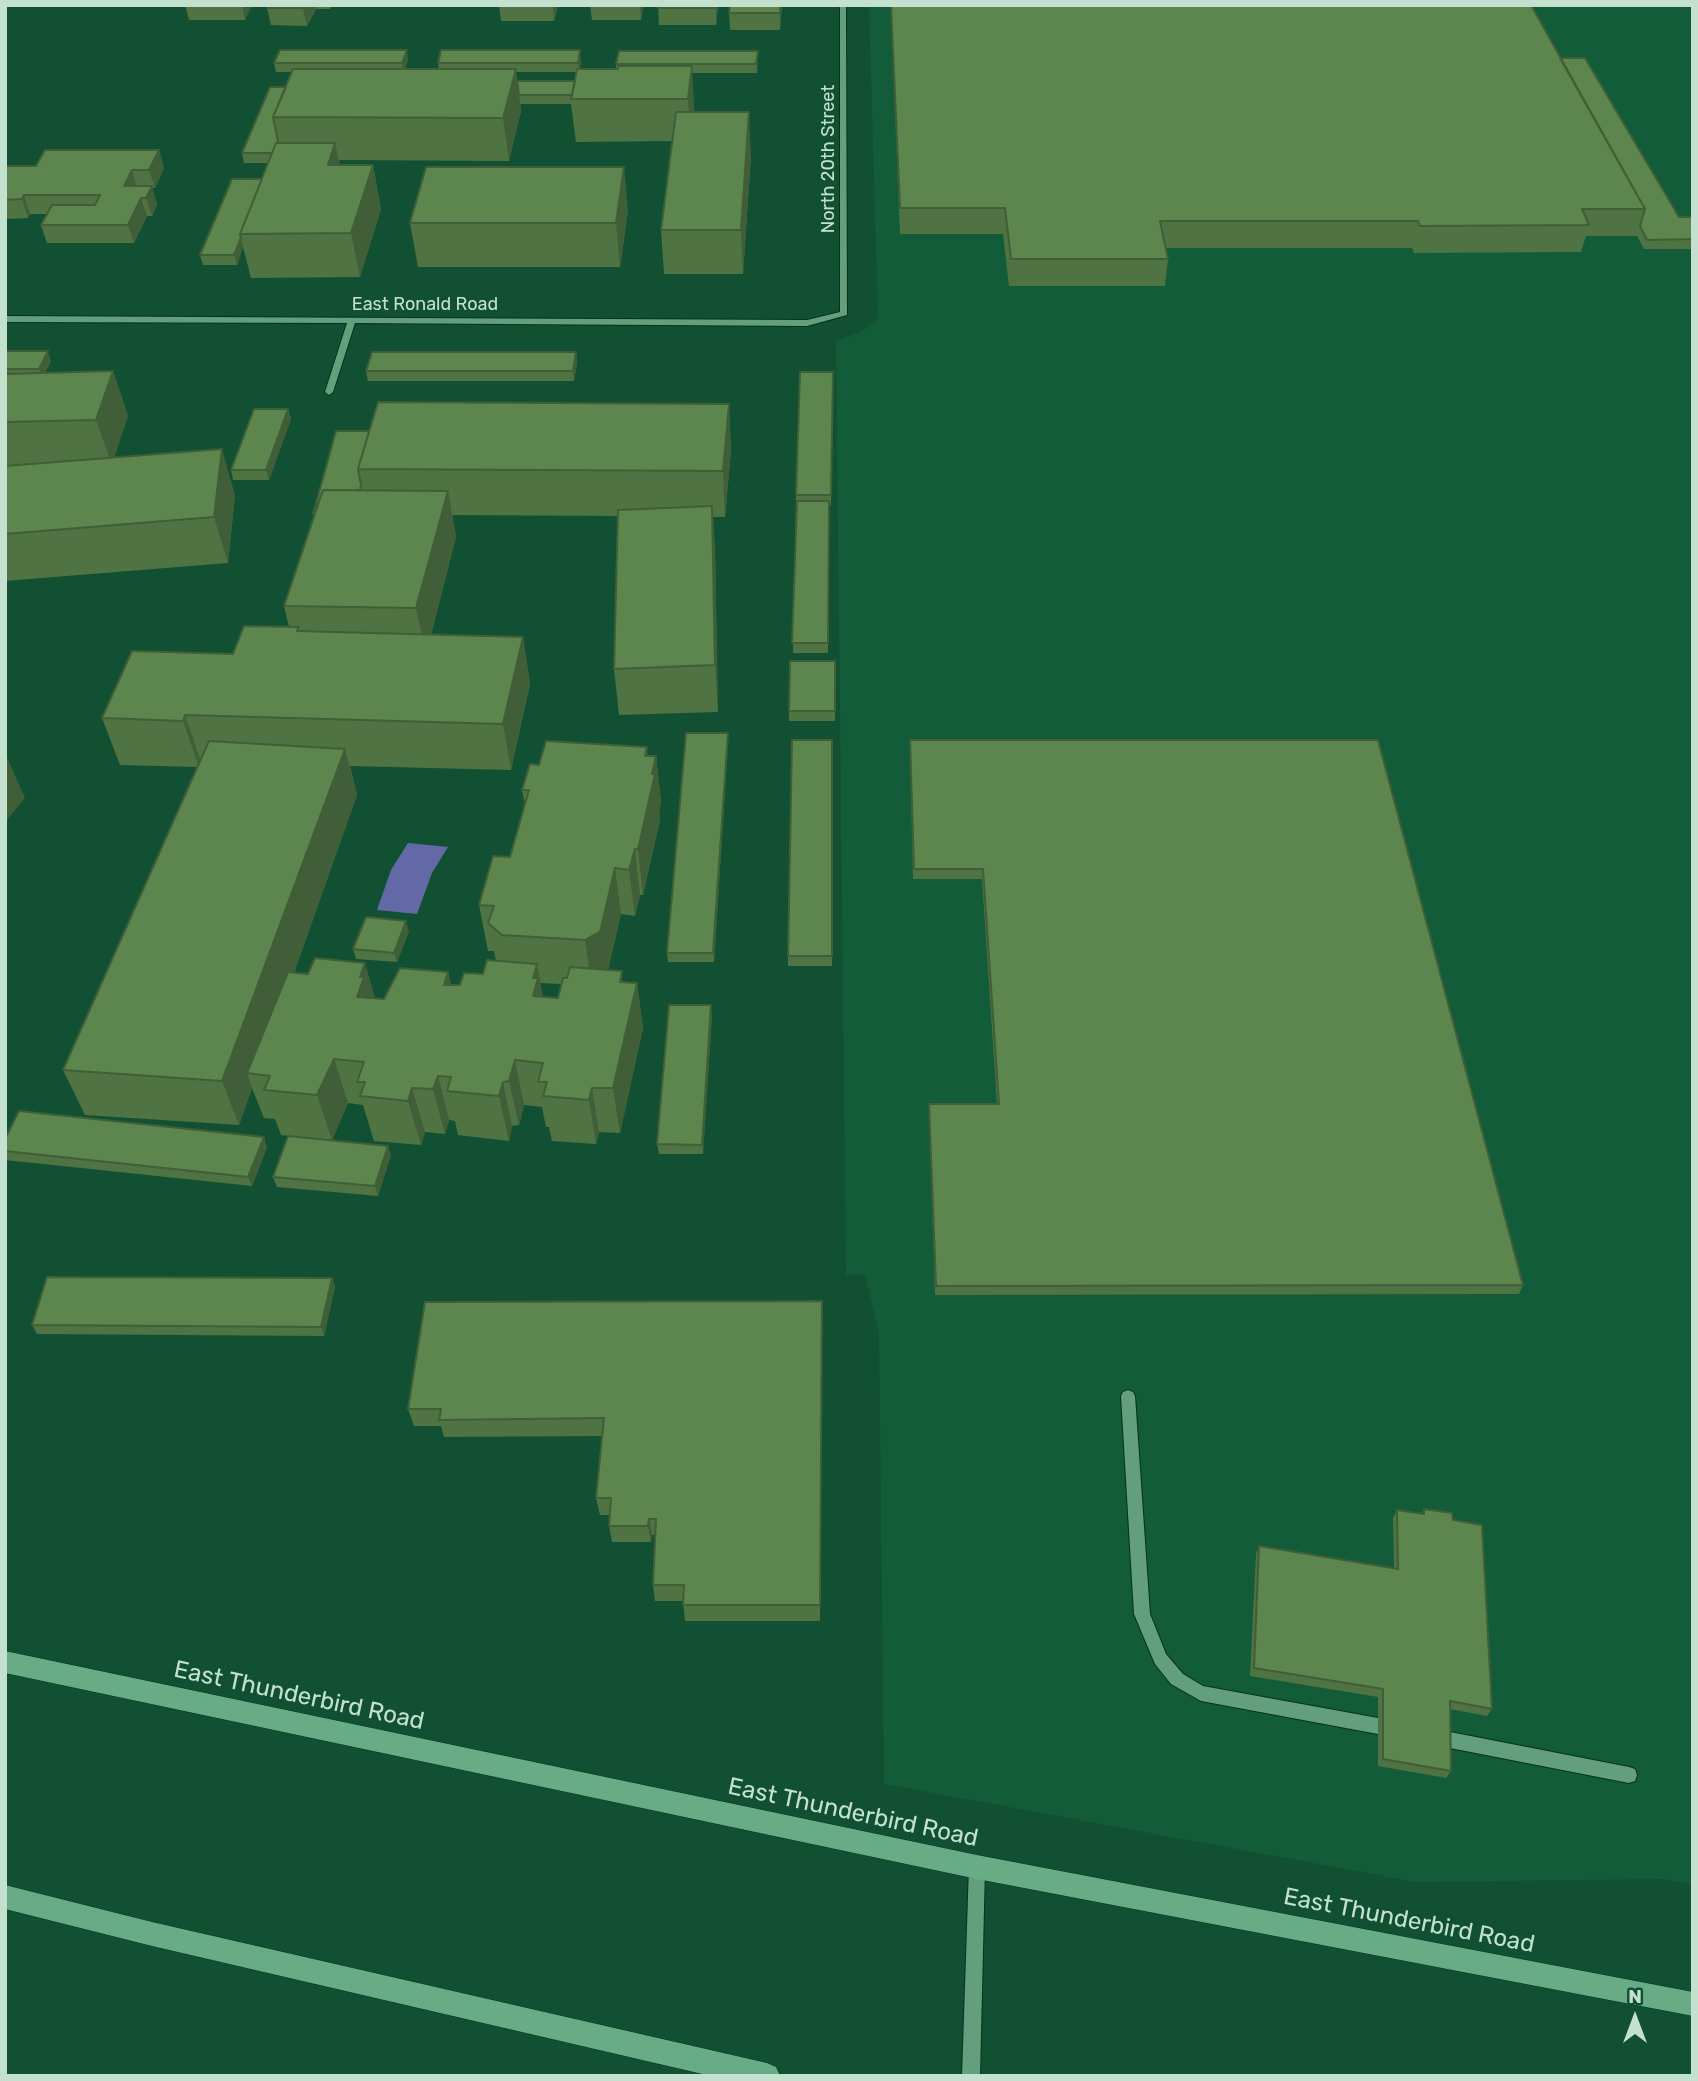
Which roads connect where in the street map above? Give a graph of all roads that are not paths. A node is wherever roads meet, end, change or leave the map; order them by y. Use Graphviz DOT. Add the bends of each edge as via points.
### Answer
graph roads {
  1 [pos="843,5"];
  2 [pos="844,313"];
  3 [pos="5,319"];
  4 [pos="352,321"];
  5 [pos="329,392"];
  6 [pos="1128,1396"];
  7 [pos="5,1662"];
  8 [pos="1378,1726"];
  9 [pos="1446,1739"];
  10 [pos="1629,1776"];
  11 [pos="977,1867"];
  12 [pos="5,1897"];
  13 [pos="1693,2004"];
  14 [pos="767,2076"];
  15 [pos="971,2076"];
  1 -- 2 [label="street, North 20th Street"];
  2 -- 4 [label="street, East Ronald Road" via="807,323"];
  3 -- 4 [label="street, East Ronald Road"];
  4 -- 5 [label="street"];
  6 -- 8 [label="street" via="1142,1614 1160,1659 1177,1679 1201,1693"];
  7 -- 11 [label="main road, East Thunderbird Road"];
  9 -- 10 [label="street"];
  11 -- 13 [label="main road, East Thunderbird Road"];
  11 -- 15 [label="lane"];
  12 -- 14 [label="main road"];
}
